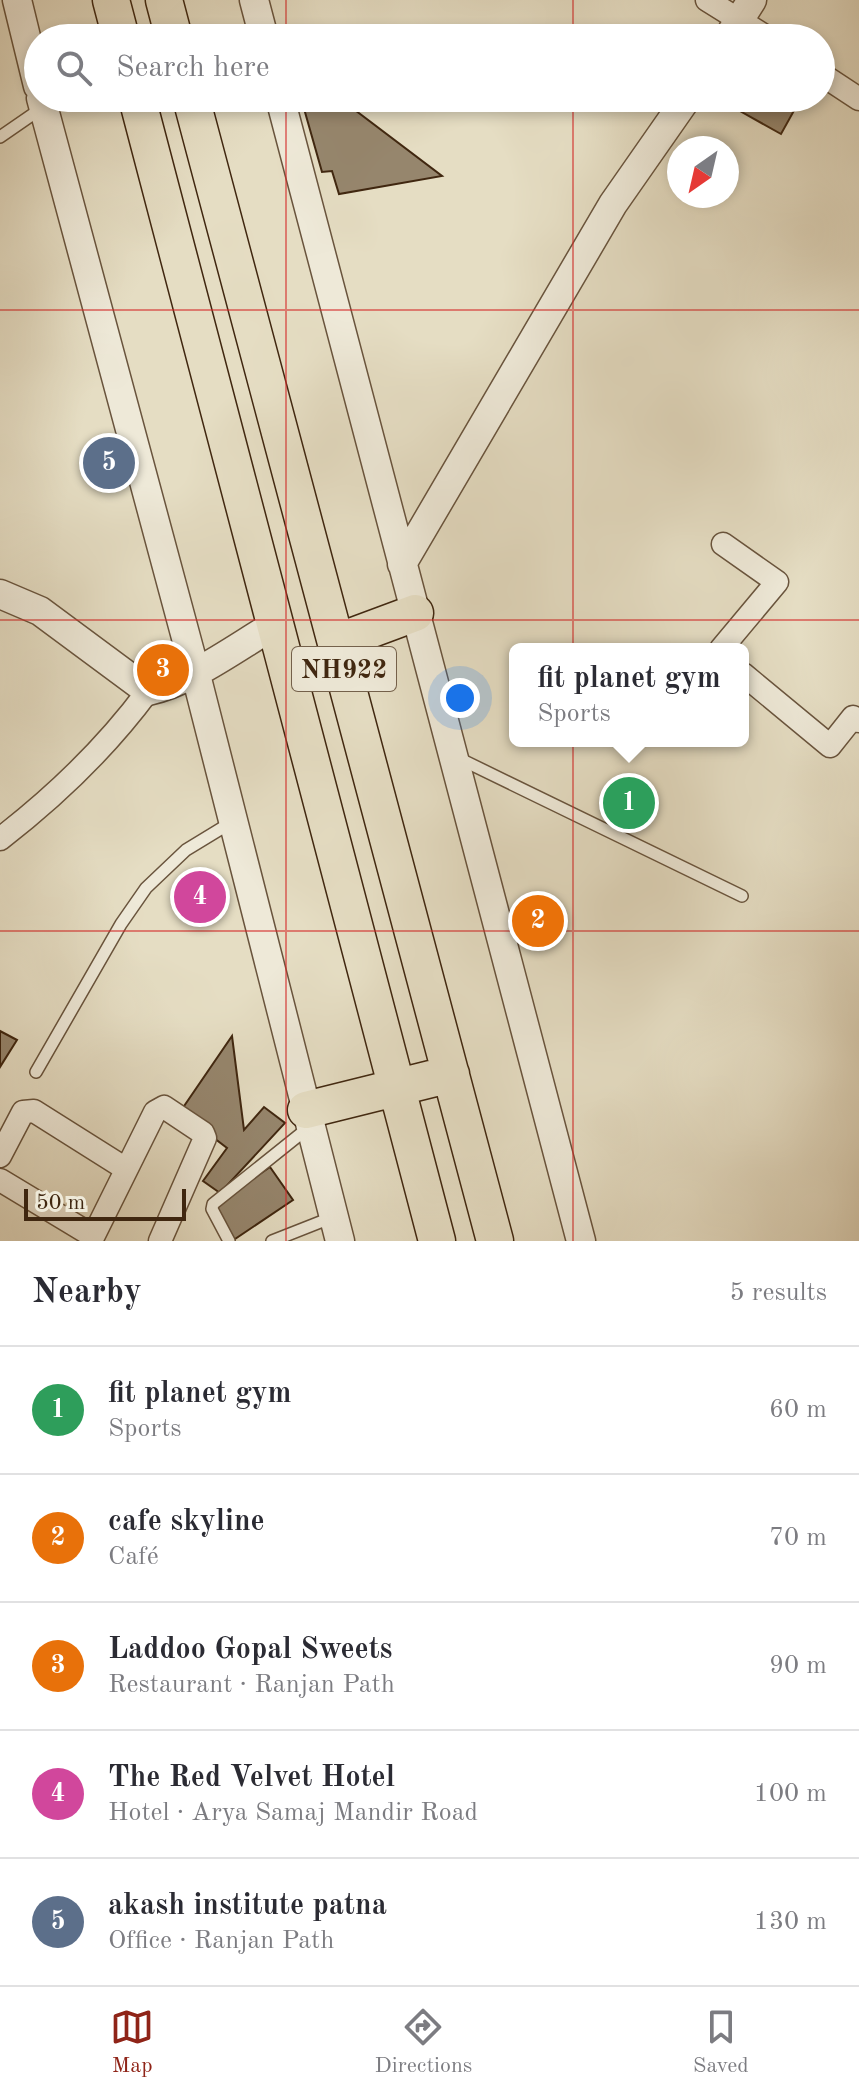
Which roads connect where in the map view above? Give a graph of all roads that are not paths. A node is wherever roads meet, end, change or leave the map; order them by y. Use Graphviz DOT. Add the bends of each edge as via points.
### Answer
graph roads {
  1 [pos="17,0"];
  2 [pos="111,0"];
  3 [pos="164,0"];
  4 [pos="254,0"];
  5 [pos="707,0"];
  6 [pos="740,19"];
  7 [pos="117,24"];
  8 [pos="170,24"];
  9 [pos="260,24"];
  10 [pos="24,28"];
  11 [pos="835,83"];
  12 [pos="859,99"];
  13 [pos="26,112"];
  14 [pos="45,112"];
  15 [pos="141,112"];
  16 [pos="195,112"];
  17 [pos="284,112"];
  18 [pos="677,112"];
  19 [pos="0,137"];
  20 [pos="723,544"];
  21 [pos="402,564"];
  22 [pos="0,594"];
  23 [pos="415,613"];
  24 [pos="276,624"];
  25 [pos="337,642"];
  26 [pos="726,643"];
  27 [pos="195,671"];
  28 [pos="749,679"];
  29 [pos="148,691"];
  30 [pos="859,721"];
  31 [pos="452,755"];
  32 [pos="233,821"];
  33 [pos="0,839"];
  34 [pos="742,896"];
  35 [pos="36,1072"];
  36 [pos="451,1074"];
  37 [pos="396,1086"];
  38 [pos="308,1118"];
  39 [pos="0,1156"];
  40 [pos="126,1169"];
  41 [pos="0,1180"];
  42 [pos="336,1229"];
  43 [pos="92,1238"];
  44 [pos="431,1240"];
  45 [pos="160,1241"];
  46 [pos="229,1241"];
  47 [pos="272,1241"];
  48 [pos="495,1241"];
  49 [pos="581,1241"];
  1 -- 10 [label="street"];
  2 -- 7 [label="highway"];
  3 -- 8 [label="highway"];
  4 -- 9 [label="street"];
  5 -- 6 [label="street"];
  11 -- 12 [label="street"];
  13 -- 19 [label="lane"];
  14 -- 27 [label="street"];
  15 -- 24 [label="highway, NH922"];
  16 -- 25 [label="highway, NH922"];
  17 -- 21 [label="street"];
  18 -- 21 [label="street" via="613,204"];
  20 -- 26 [label="street" via="777,582"];
  21 -- 23 [label="street"];
  22 -- 29 [label="street" via="40,611"];
  23 -- 25 [label="highway"];
  23 -- 31 [label="street"];
  24 -- 27 [label="street"];
  24 -- 37 [label="highway, NH922"];
  25 -- 36 [label="highway, NH922"];
  27 -- 29 [label="street"];
  27 -- 32 [label="street"];
  28 -- 30 [label="street" via="830,746 853,717"];
  29 -- 33 [label="street" via="82,770"];
  31 -- 34 [label="lane"];
  31 -- 49 [label="street"];
  32 -- 35 [label="lane" via="186,850 146,888"];
  32 -- 38 [label="street"];
  36 -- 37 [label="highway"];
  36 -- 48 [label="highway, NH922"];
  37 -- 38 [label="highway"];
  37 -- 44 [label="highway, NH922"];
  38 -- 42 [label="street"];
  38 -- 46 [label="lane" via="213,1204"];
  39 -- 40 [label="street" via="23,1112 34,1111"];
  40 -- 43 [label="street"];
  40 -- 45 [label="street" via="159,1108 203,1133"];
  41 -- 43 [label="street"];
  42 -- 47 [label="lane"];
}
